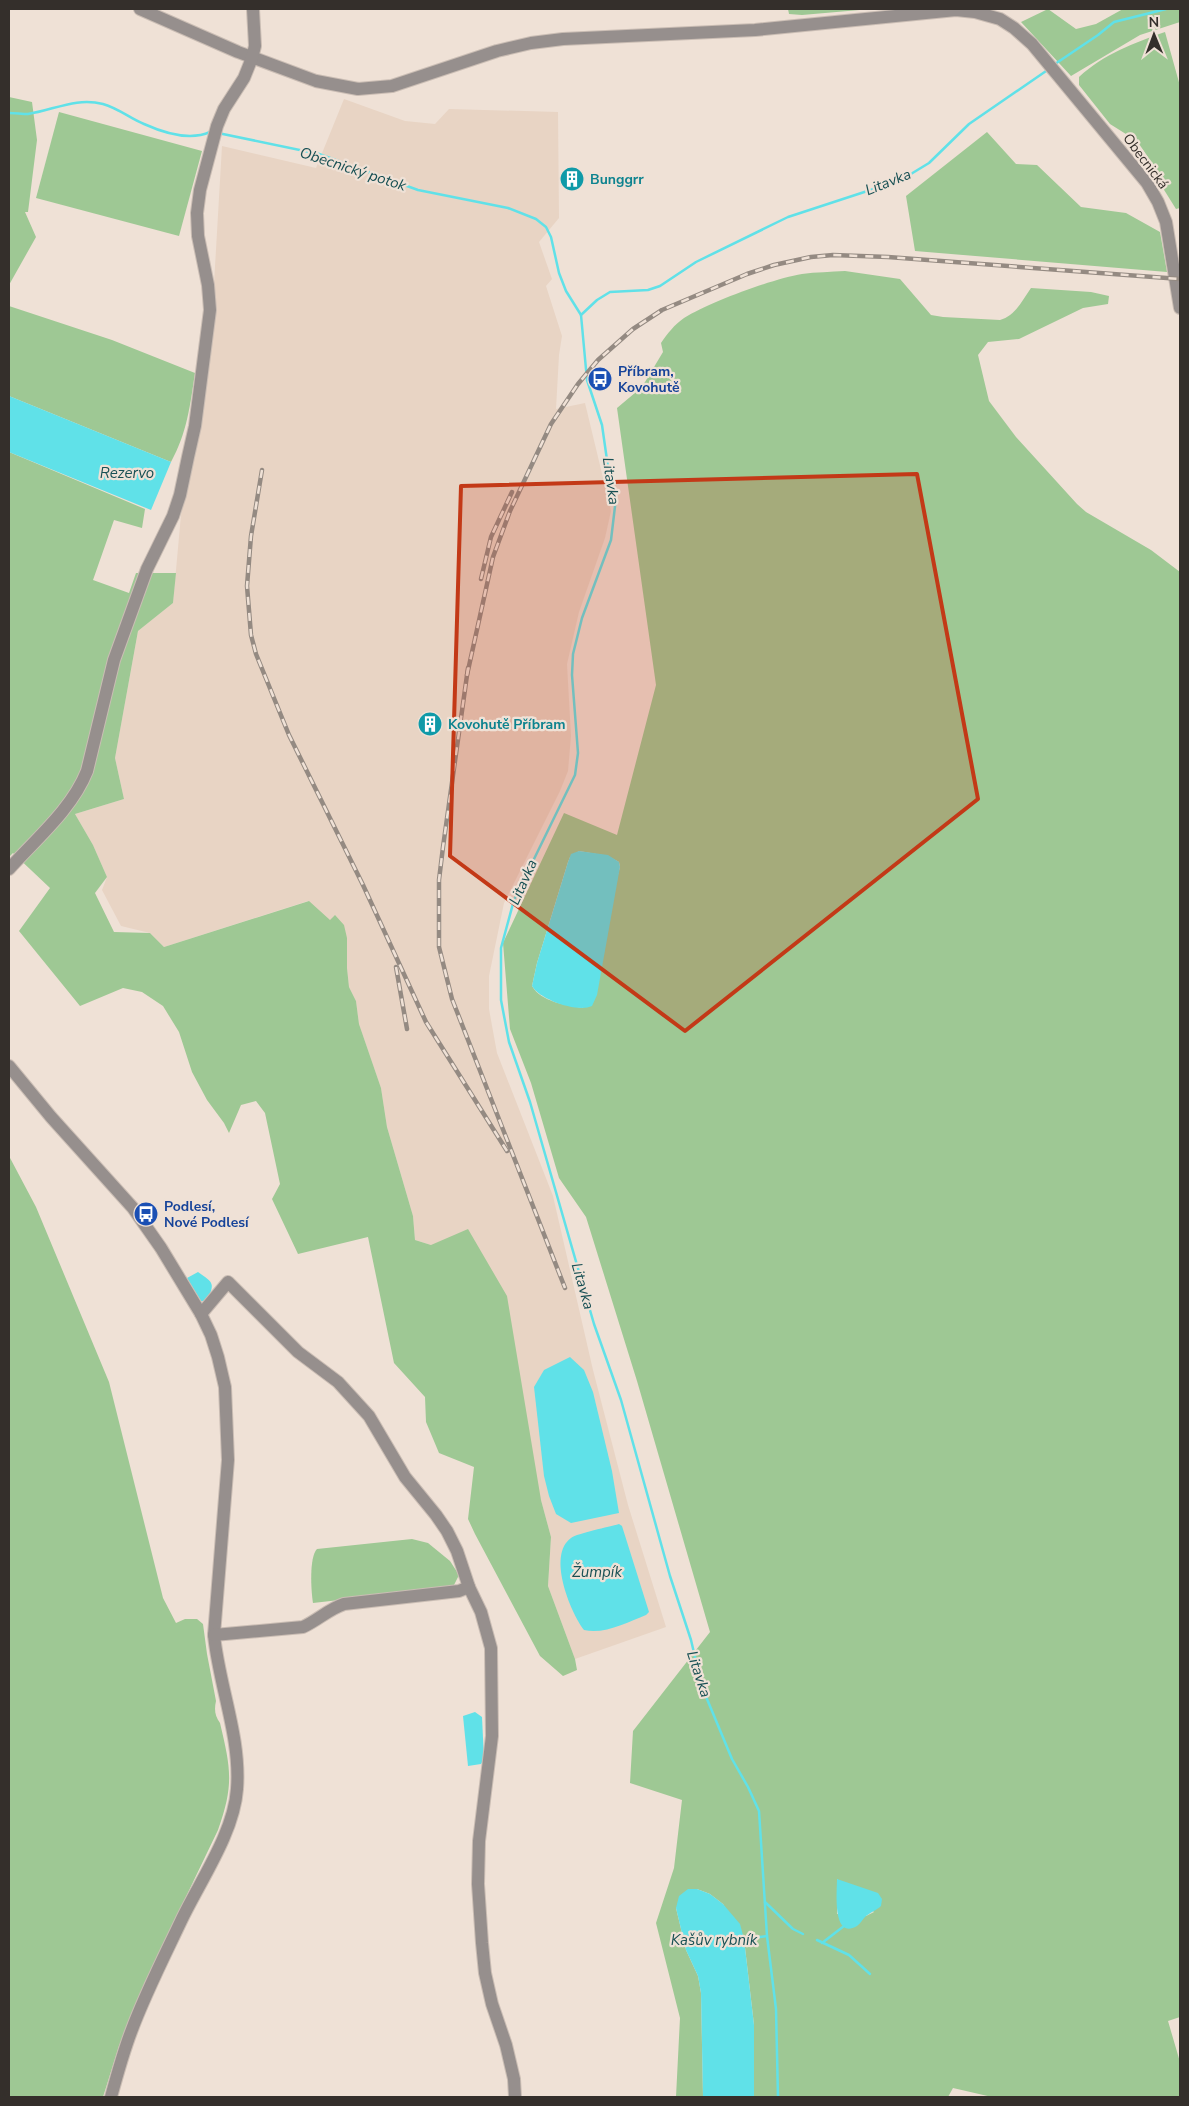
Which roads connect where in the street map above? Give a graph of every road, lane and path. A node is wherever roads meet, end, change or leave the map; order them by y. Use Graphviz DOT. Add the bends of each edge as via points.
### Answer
graph roads {
  1 [pos="140,9"];
  2 [pos="253,9"];
  3 [pos="974,10"];
  4 [pos="252,58"];
  5 [pos="1180,308"];
  6 [pos="9,869"];
  7 [pos="9,1066"];
  8 [pos="201,1314"];
  9 [pos="469,1587"];
  10 [pos="214,1635"];
  11 [pos="111,2097"];
  12 [pos="515,2097"];
  1 -- 4 [label="street, Obecnická"];
  2 -- 4 [label="street" via="255,46"];
  3 -- 4 [label="street, Obecnická" via="755,30 531,43 392,86 375,88 344,87 316,81"];
  3 -- 5 [label="street, Obecnická" via="1014,28 1040,54 1147,183 1158,202 1170,242"];
  4 -- 6 [label="street" via="217,126 200,190 198,236 209,302 208,328 195,426 180,495 147,569 114,660 82,784"];
  7 -- 8 [label="street" via="132,1208"];
  8 -- 9 [label="street" via="228,1282 298,1352 344,1388 369,1416 405,1477 447,1531"];
  8 -- 10 [label="street" via="218,1357 225,1387 227,1420 227,1468"];
  9 -- 10 [label="street" via="459,1591 344,1604 332,1608 304,1627"];
  9 -- 12 [label="street" via="482,1612 491,1648 491,1751 479,1841 482,1943 485,1974 506,2045"];
  10 -- 11 [label="street" via="217,1664 234,1738 237,1779 234,1807 223,1838 131,2031"];
}
